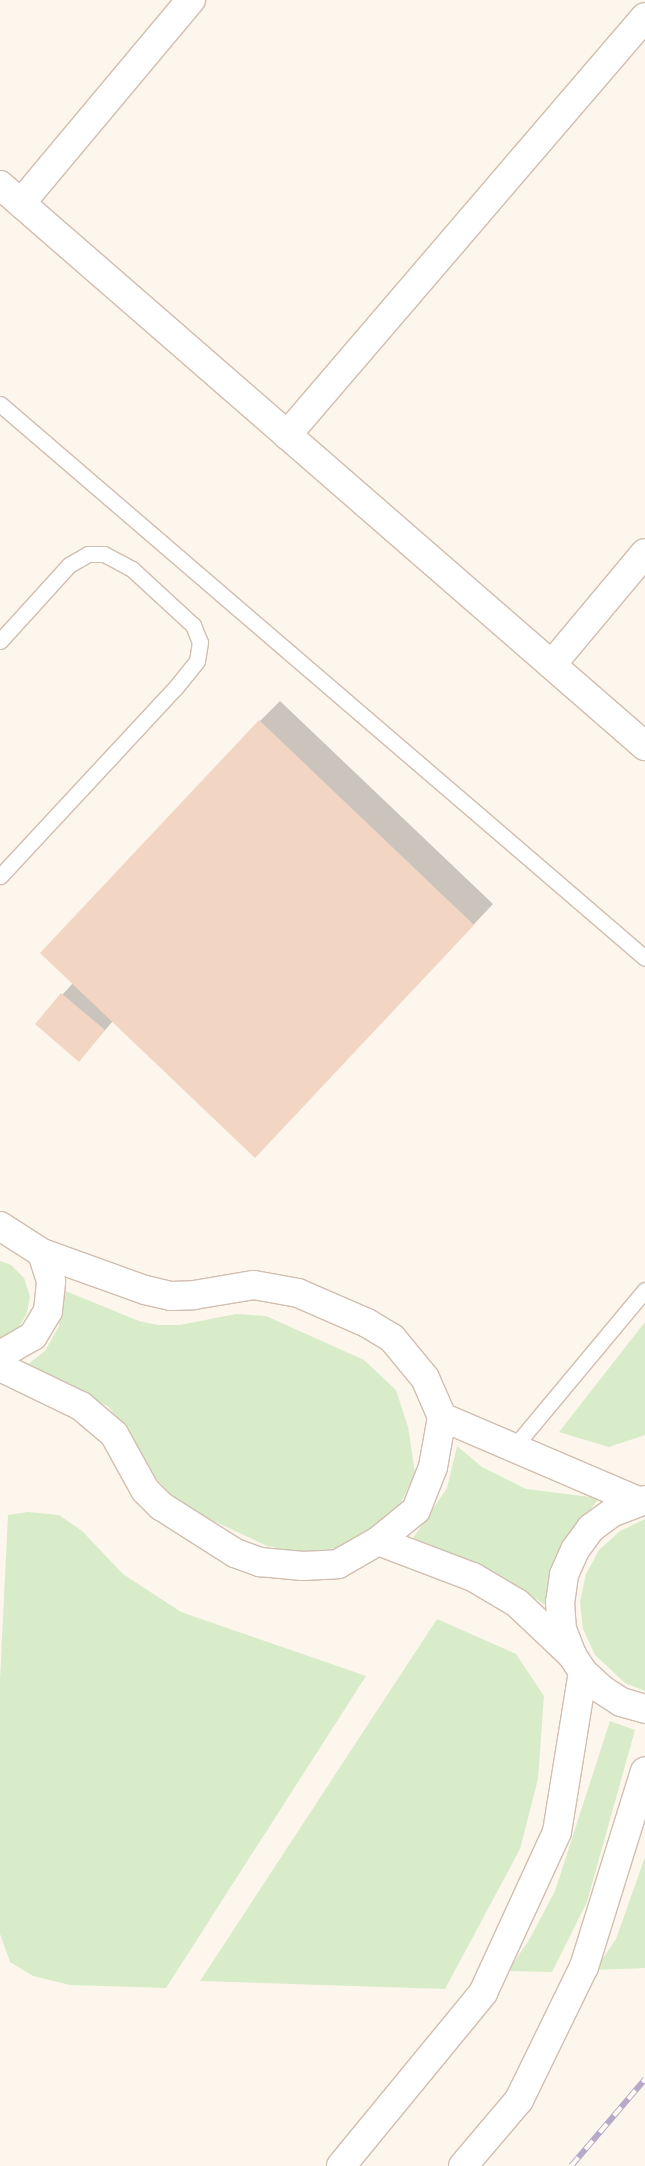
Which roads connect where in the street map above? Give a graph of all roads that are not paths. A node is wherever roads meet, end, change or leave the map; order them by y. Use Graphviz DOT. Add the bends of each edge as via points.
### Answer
graph roads {
  1 [pos="191,0"];
  2 [pos="645,18"];
  3 [pos="0,185"];
  4 [pos="21,203"];
  5 [pos="0,404"];
  6 [pos="286,435"];
  7 [pos="645,554"];
  8 [pos="0,641"];
  9 [pos="552,663"];
  10 [pos="645,746"];
  11 [pos="0,876"];
  12 [pos="645,958"];
  13 [pos="0,1226"];
  14 [pos="42,1253"];
  15 [pos="645,1290"];
  16 [pos="0,1355"];
  17 [pos="0,1367"];
  18 [pos="442,1417"];
  19 [pos="514,1447"];
  20 [pos="642,1501"];
  21 [pos="378,1541"];
  22 [pos="578,1664"];
  23 [pos="645,1709"];
  24 [pos="645,1771"];
  25 [pos="341,2166"];
  26 [pos="463,2166"];
  1 -- 4 [label="street"];
  2 -- 6 [label="street"];
  3 -- 4 [label="street"];
  4 -- 6 [label="street"];
  5 -- 12 [label="lane"];
  6 -- 9 [label="street"];
  7 -- 9 [label="street"];
  8 -- 11 [label="lane" via="69,565 88,554 104,554 132,569 193,625 200,642 197,661 175,688"];
  9 -- 10 [label="street"];
  13 -- 14 [label="street"];
  14 -- 16 [label="street" via="51,1282 48,1311 33,1336"];
  14 -- 18 [label="street" via="171,1296 254,1285 298,1293 367,1323 392,1338 425,1378"];
  15 -- 19 [label="lane"];
  17 -- 21 [label="street" via="81,1406 114,1434 145,1490 161,1506 235,1553 260,1562 302,1566 338,1564"];
  18 -- 19 [label="street"];
  18 -- 21 [label="street" via="433,1467 416,1510"];
  19 -- 20 [label="street"];
  20 -- 22 [label="street" via="613,1512 591,1528 575,1550 564,1575 561,1620"];
  21 -- 22 [label="street" via="472,1577 517,1602"];
  22 -- 23 [label="street" via="601,1689 621,1702"];
  22 -- 25 [label="street" via="557,1832 483,1994"];
  24 -- 26 [label="street" via="584,1967 519,2100"];
}
